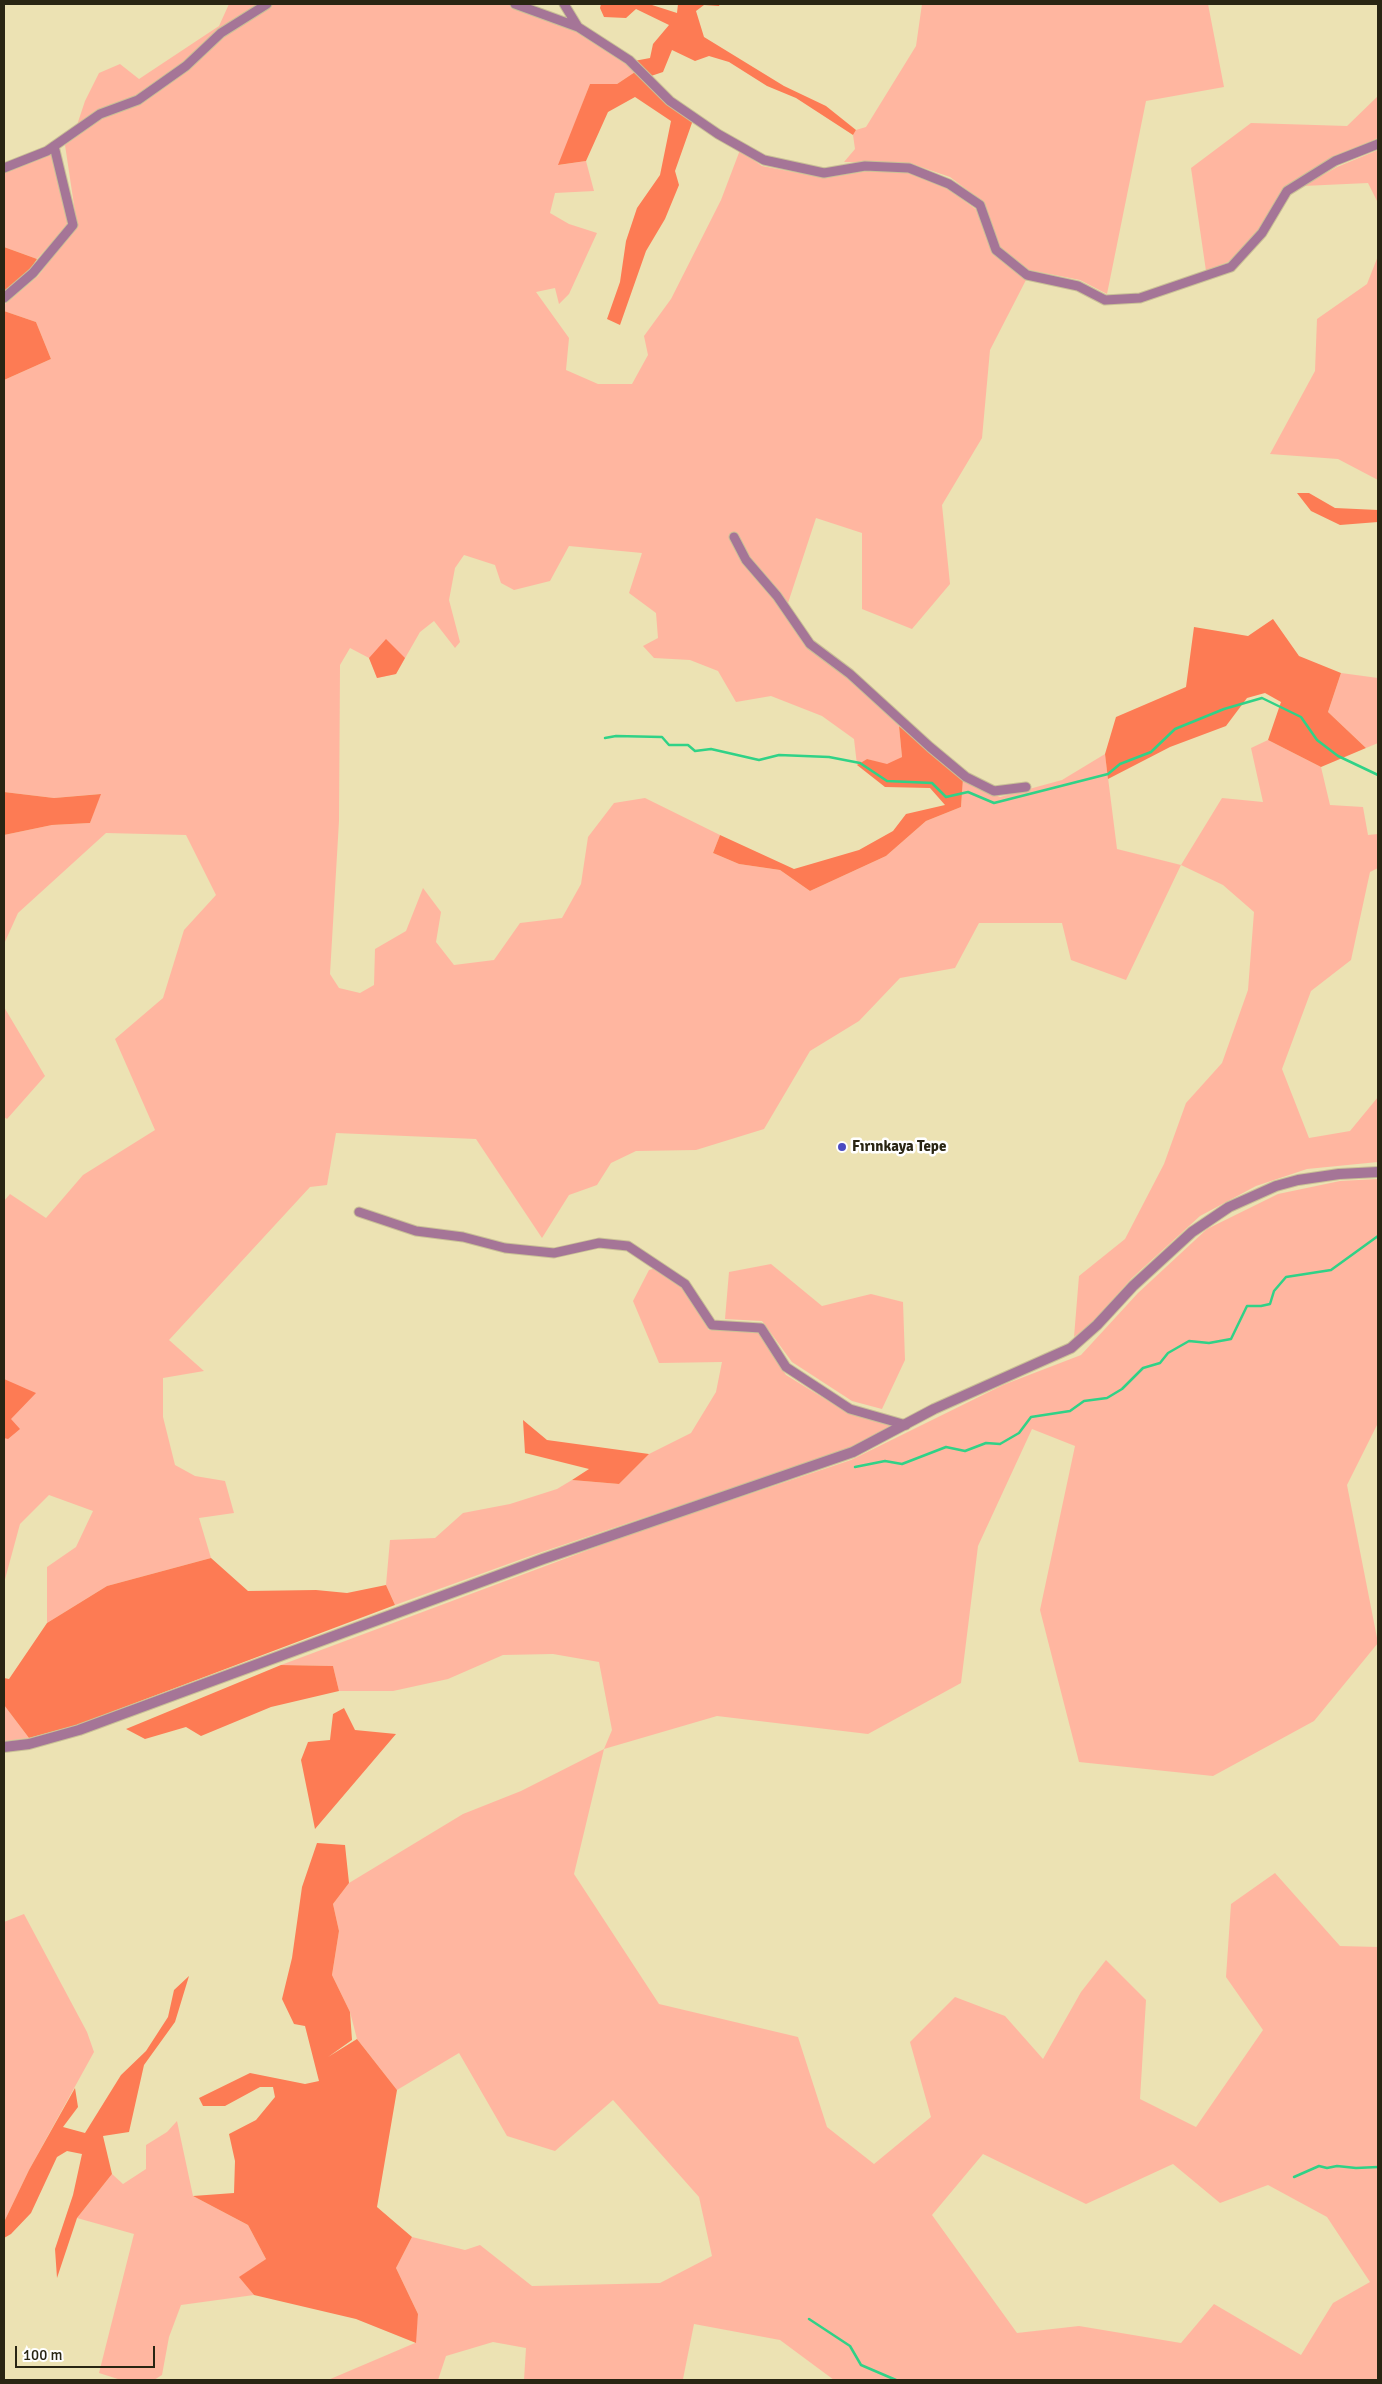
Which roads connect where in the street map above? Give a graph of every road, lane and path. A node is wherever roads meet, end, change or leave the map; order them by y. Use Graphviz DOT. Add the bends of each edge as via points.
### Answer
graph roads {
  1 [pos="267,4"];
  2 [pos="516,4"];
  3 [pos="564,4"];
  4 [pos="578,27"];
  5 [pos="1378,144"];
  6 [pos="54,146"];
  7 [pos="4,168"];
  8 [pos="4,298"];
  9 [pos="734,537"];
  10 [pos="1026,787"];
  11 [pos="1378,1172"];
  12 [pos="359,1212"];
  13 [pos="906,1425"];
  14 [pos="4,1747"];
  1 -- 6 [label="street" via="221,33 186,66 138,100 100,114"];
  2 -- 4 [label="street"];
  3 -- 4 [label="street"];
  4 -- 5 [label="street" via="629,60 670,101 764,160 824,173 865,166 909,168 949,184 980,205 996,250 1027,275 1078,286 1105,300 1140,298 1231,267 1262,234 1287,191 1335,161"];
  6 -- 7 [label="street"];
  6 -- 8 [label="street" via="72,225 33,273"];
  9 -- 10 [label="street" via="746,560 810,644 850,674 930,747 966,777 994,791"];
  11 -- 13 [label="street" via="1298,1180 1229,1207 1192,1232 1077,1344"];
  12 -- 13 [label="street" via="416,1231 464,1237 505,1248 554,1253 599,1243 628,1246 685,1284 712,1325 761,1328 786,1367 850,1409"];
  13 -- 14 [label="street" via="854,1452 543,1559 79,1730 29,1744"];
}
